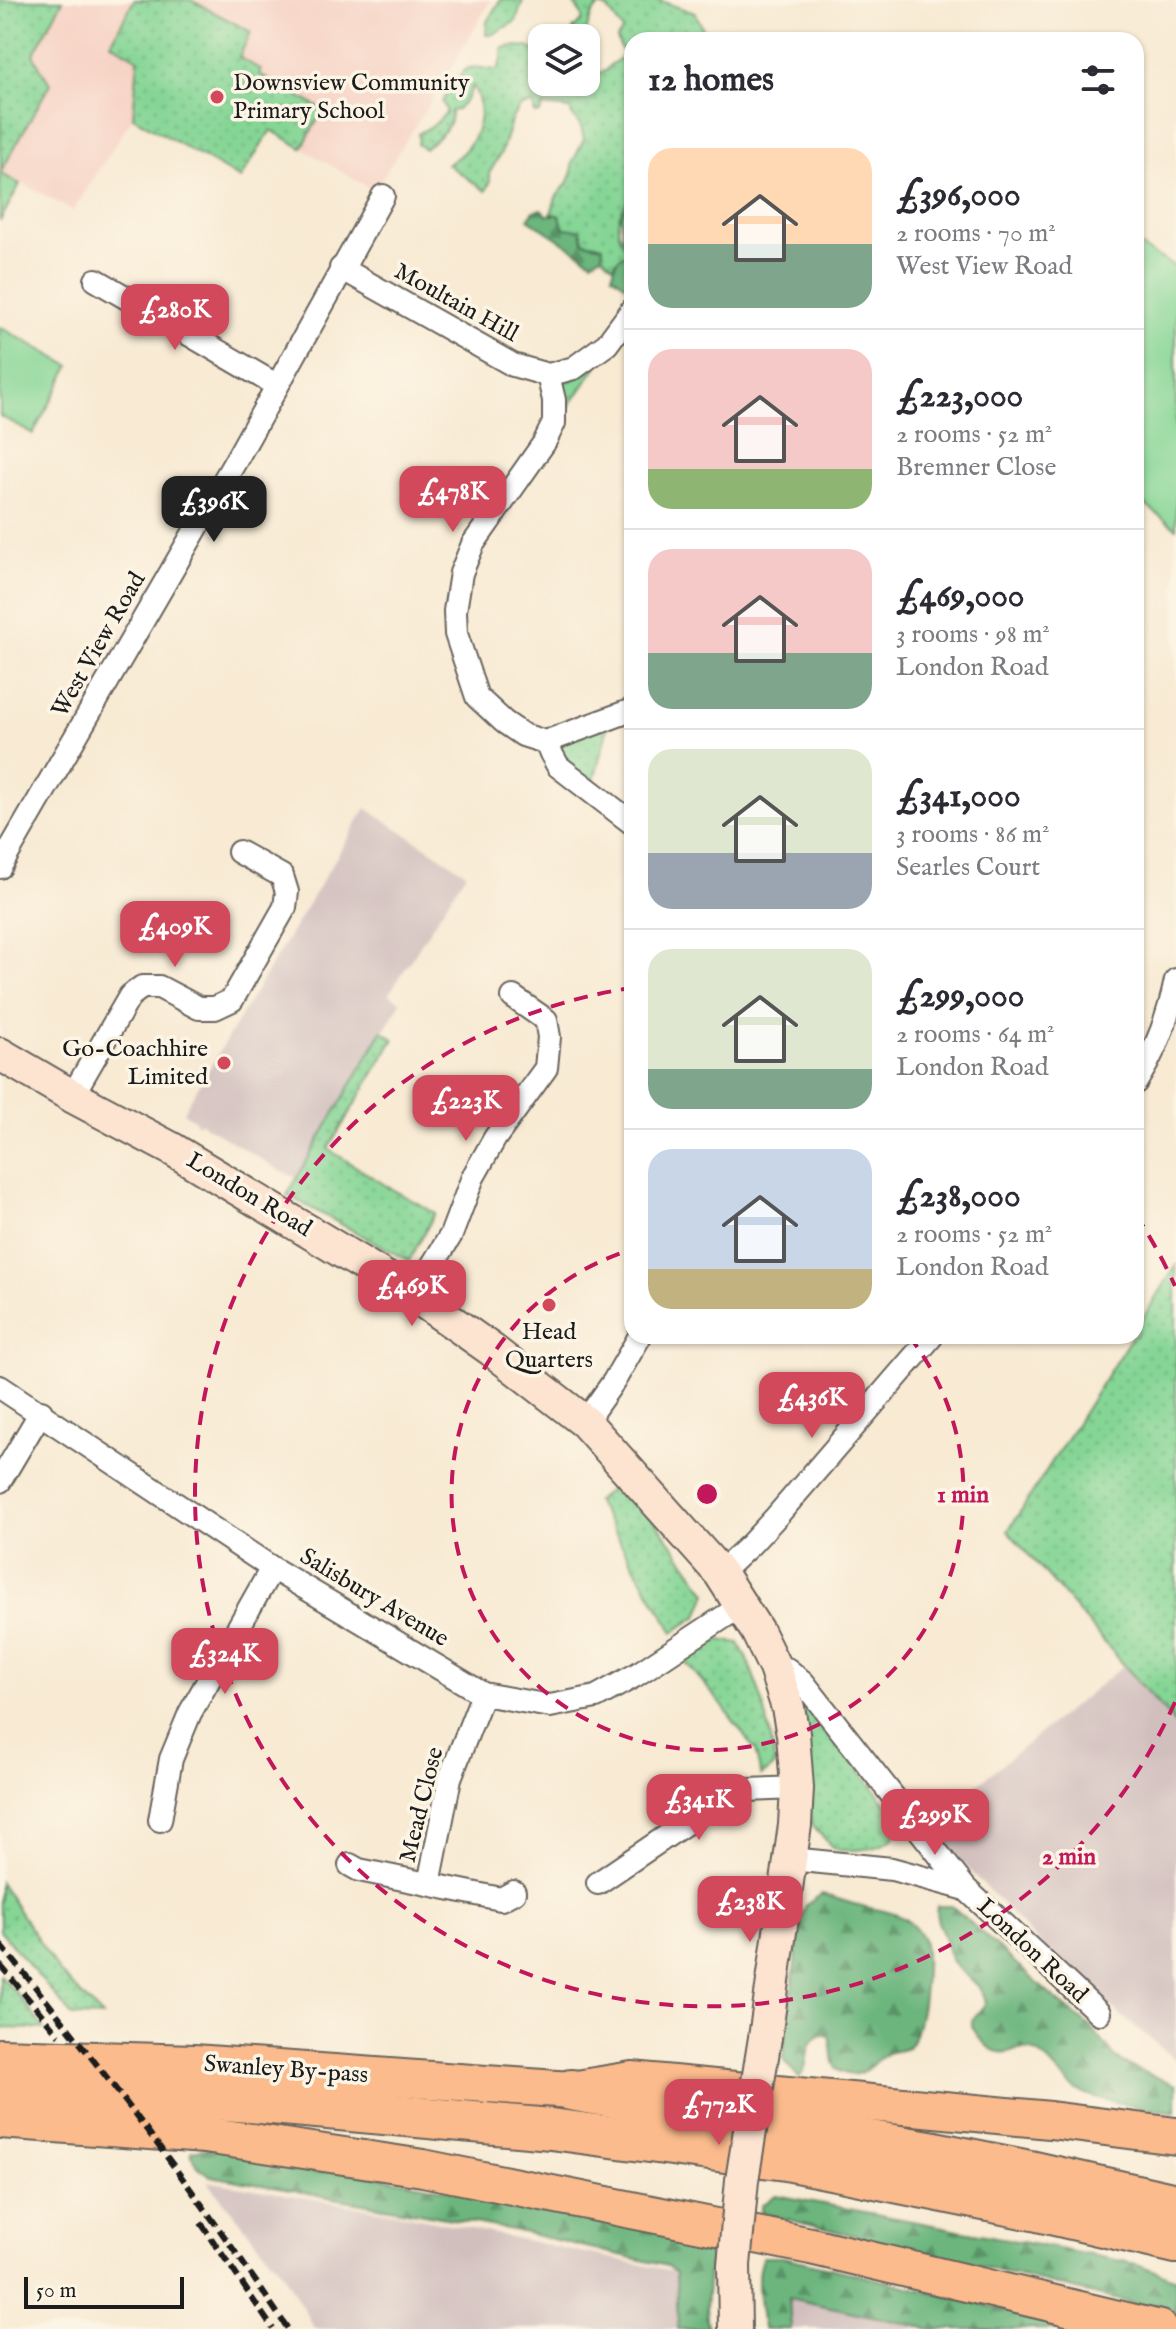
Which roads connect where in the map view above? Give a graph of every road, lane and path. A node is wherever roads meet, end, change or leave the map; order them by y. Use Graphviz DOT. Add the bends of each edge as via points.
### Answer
graph roads {
  1 [pos="383,196"];
  2 [pos="341,268"];
  3 [pos="96,280"];
  4 [pos="624,321"];
  5 [pos="548,375"];
  6 [pos="276,385"];
  7 [pos="624,713"];
  8 [pos="545,742"];
  9 [pos="624,817"];
  10 [pos="239,852"];
  11 [pos="0,867"];
  12 [pos="1176,980"];
  13 [pos="513,997"];
  14 [pos="0,1054"];
  15 [pos="1144,1070"];
  16 [pos="72,1096"];
  17 [pos="414,1295"];
  18 [pos="635,1344"];
  19 [pos="925,1344"];
  20 [pos="0,1387"];
  21 [pos="41,1412"];
  22 [pos="585,1422"];
  23 [pos="0,1481"];
  24 [pos="272,1568"];
  25 [pos="720,1573"];
  26 [pos="742,1605"];
  27 [pos="775,1668"];
  28 [pos="483,1694"];
  29 [pos="797,1788"];
  30 [pos="160,1820"];
  31 [pos="791,1859"];
  32 [pos="350,1865"];
  33 [pos="598,1883"];
  34 [pos="429,1884"];
  35 [pos="966,1889"];
  36 [pos="514,1892"];
  37 [pos="1099,2013"];
  38 [pos="0,2057"];
  39 [pos="571,2090"];
  40 [pos="0,2094"];
  41 [pos="0,2120"];
  42 [pos="1176,2136"];
  43 [pos="1176,2204"];
  44 [pos="1176,2243"];
  45 [pos="735,2329"];
  46 [pos="1160,2329"];
  1 -- 2 [label="street, West View Road"];
  2 -- 5 [label="street, Moultain Hill" via="513,365"];
  2 -- 6 [label="street, West View Road"];
  3 -- 6 [label="street"];
  4 -- 5 [label="street" via="607,344 574,368"];
  5 -- 8 [label="street" via="554,423 473,544 461,573 455,611 456,634 477,697 523,735"];
  6 -- 11 [label="street, West View Road"];
  7 -- 8 [label="street"];
  8 -- 9 [label="street" via="558,766"];
  10 -- 16 [label="street" via="282,876 287,892 285,907 232,1000 199,1008 159,987 142,987 130,996"];
  12 -- 15 [label="street" via="1169,1012"];
  13 -- 17 [label="street" via="546,1020 546,1068 495,1138 451,1235"];
  14 -- 16 [label="main road, London Road"];
  16 -- 17 [label="main road, London Road" via="172,1149"];
  17 -- 22 [label="main road, London Road"];
  18 -- 22 [label="street"];
  19 -- 25 [label="street" via="776,1517"];
  20 -- 21 [label="street, Salisbury Avenue"];
  21 -- 23 [label="street"];
  21 -- 24 [label="street, Salisbury Avenue"];
  22 -- 25 [label="main road, London Road"];
  24 -- 28 [label="street, Salisbury Avenue"];
  24 -- 30 [label="street" via="190,1713 171,1759"];
  25 -- 26 [label="main road, London Road"];
  26 -- 27 [label="main road, London Road"];
  26 -- 28 [label="street, Salisbury Avenue" via="596,1697 550,1706"];
  27 -- 29 [label="main road, London Road" via="793,1734"];
  27 -- 35 [label="street, London Road" via="787,1669 803,1682"];
  28 -- 34 [label="street, Mead Close" via="450,1778"];
  29 -- 31 [label="main road, London Road"];
  29 -- 33 [label="street" via="747,1790 717,1802"];
  31 -- 35 [label="street, London Road" via="892,1869"];
  31 -- 45 [label="main road, London Road, bridge" via="742,2180 734,2265"];
  32 -- 34 [label="street, Mead Close"];
  34 -- 36 [label="street, Mead Close" via="501,1899"];
  35 -- 37 [label="street, London Road"];
  38 -- 39 [label="highway, Swanley By-pass" via="194,2063"];
  39 -- 42 [label="highway, Swanley By-pass" via="632,2080"];
  39 -- 43 [label="highway" via="935,2152"];
  40 -- 44 [label="highway" via="205,2098 567,2131 786,2160"];
  41 -- 46 [label="highway" via="205,2135 423,2168 811,2246"];
}
